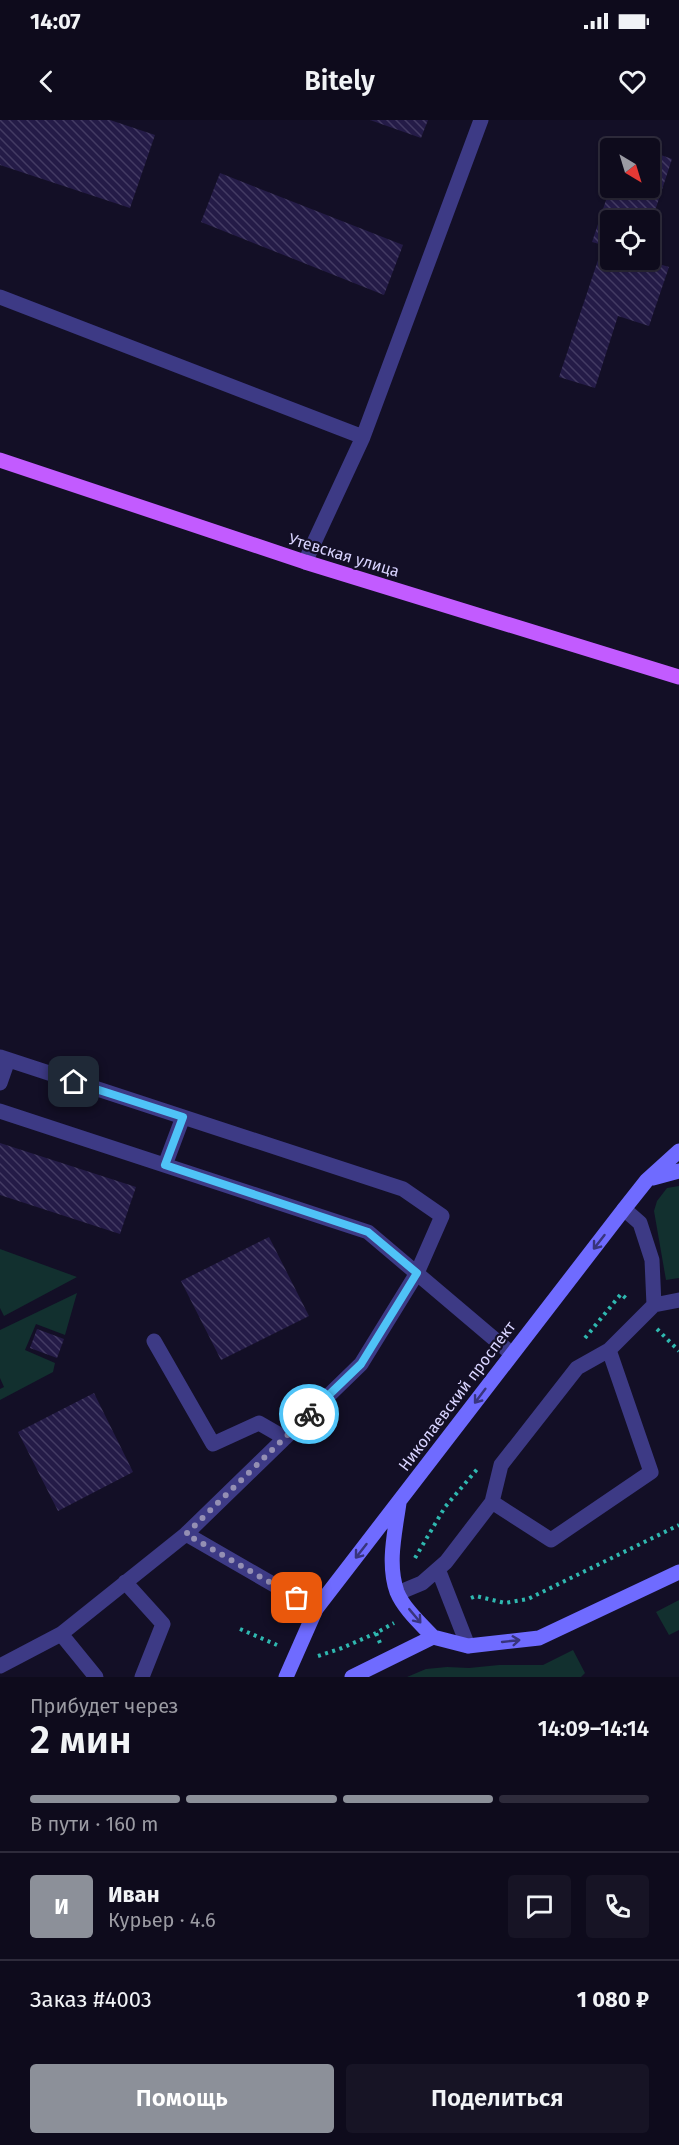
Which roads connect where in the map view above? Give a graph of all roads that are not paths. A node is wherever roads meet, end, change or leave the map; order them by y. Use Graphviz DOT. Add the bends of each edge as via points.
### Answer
graph roads {
  1 [pos="481,120"];
  2 [pos="0,297"];
  3 [pos="363,437"];
  4 [pos="0,460"];
  5 [pos="304,562"];
  6 [pos="679,677"];
  7 [pos="4,1059"];
  8 [pos="0,1083"];
  9 [pos="0,1111"];
  10 [pos="183,1117"];
  11 [pos="679,1151"];
  12 [pos="165,1165"];
  13 [pos="679,1171"];
  14 [pos="647,1180"];
  15 [pos="624,1209"];
  16 [pos="417,1273"];
  17 [pos="679,1300"];
  18 [pos="654,1305"];
  19 [pos="154,1341"];
  20 [pos="609,1350"];
  21 [pos="512,1354"];
  22 [pos="285,1438"];
  23 [pos="399,1502"];
  24 [pos="492,1502"];
  25 [pos="186,1534"];
  26 [pos="438,1569"];
  27 [pos="679,1572"];
  28 [pos="125,1582"];
  29 [pos="398,1593"];
  30 [pos="316,1609"];
  31 [pos="61,1634"];
  32 [pos="433,1637"];
  33 [pos="468,1646"];
  34 [pos="0,1666"];
  35 [pos="96,1677"];
  36 [pos="142,1677"];
  37 [pos="286,1677"];
  38 [pos="352,1677"];
  1 -- 3 [label="lane"];
  2 -- 3 [label="lane"];
  3 -- 5 [label="lane"];
  4 -- 5 [label="main road, Утевская улица"];
  5 -- 6 [label="main road, Утевская улица"];
  7 -- 8 [label="lane"];
  7 -- 10 [label="lane"];
  9 -- 12 [label="lane"];
  10 -- 12 [label="lane"];
  10 -- 16 [label="lane" via="403,1190 442,1216"];
  11 -- 14 [label="main road, Николаевский проспект"];
  12 -- 16 [label="lane" via="368,1232"];
  13 -- 14 [label="main road"];
  14 -- 15 [label="main road, Николаевский проспект"];
  15 -- 18 [label="lane" via="640,1223 652,1260"];
  15 -- 21 [label="main road, Николаевский проспект, one-way"];
  16 -- 21 [label="lane"];
  16 -- 22 [label="lane" via="361,1364"];
  17 -- 18 [label="lane"];
  18 -- 20 [label="lane"];
  19 -- 22 [label="lane" via="213,1444 259,1423"];
  20 -- 24 [label="lane" via="577,1368 501,1465"];
  20 -- 24 [label="lane" via="651,1472 551,1540"];
  21 -- 23 [label="main road, Николаевский проспект, one-way"];
  22 -- 25 [label="lane"];
  23 -- 29 [label="main road" via="392,1560"];
  23 -- 30 [label="main road, Николаевский проспект, one-way"];
  24 -- 26 [label="lane"];
  25 -- 28 [label="lane"];
  25 -- 30 [label="lane"];
  26 -- 29 [label="lane"];
  26 -- 33 [label="lane"];
  33 -- 27 [label="main road, one-way" via="539,1638"];
  28 -- 31 [label="lane"];
  28 -- 36 [label="lane" via="164,1624"];
  29 -- 32 [label="main road, one-way"];
  30 -- 37 [label="main road, Николаевский проспект"];
  31 -- 34 [label="lane"];
  31 -- 35 [label="lane"];
  32 -- 33 [label="main road"];
  32 -- 38 [label="main road"];
}
